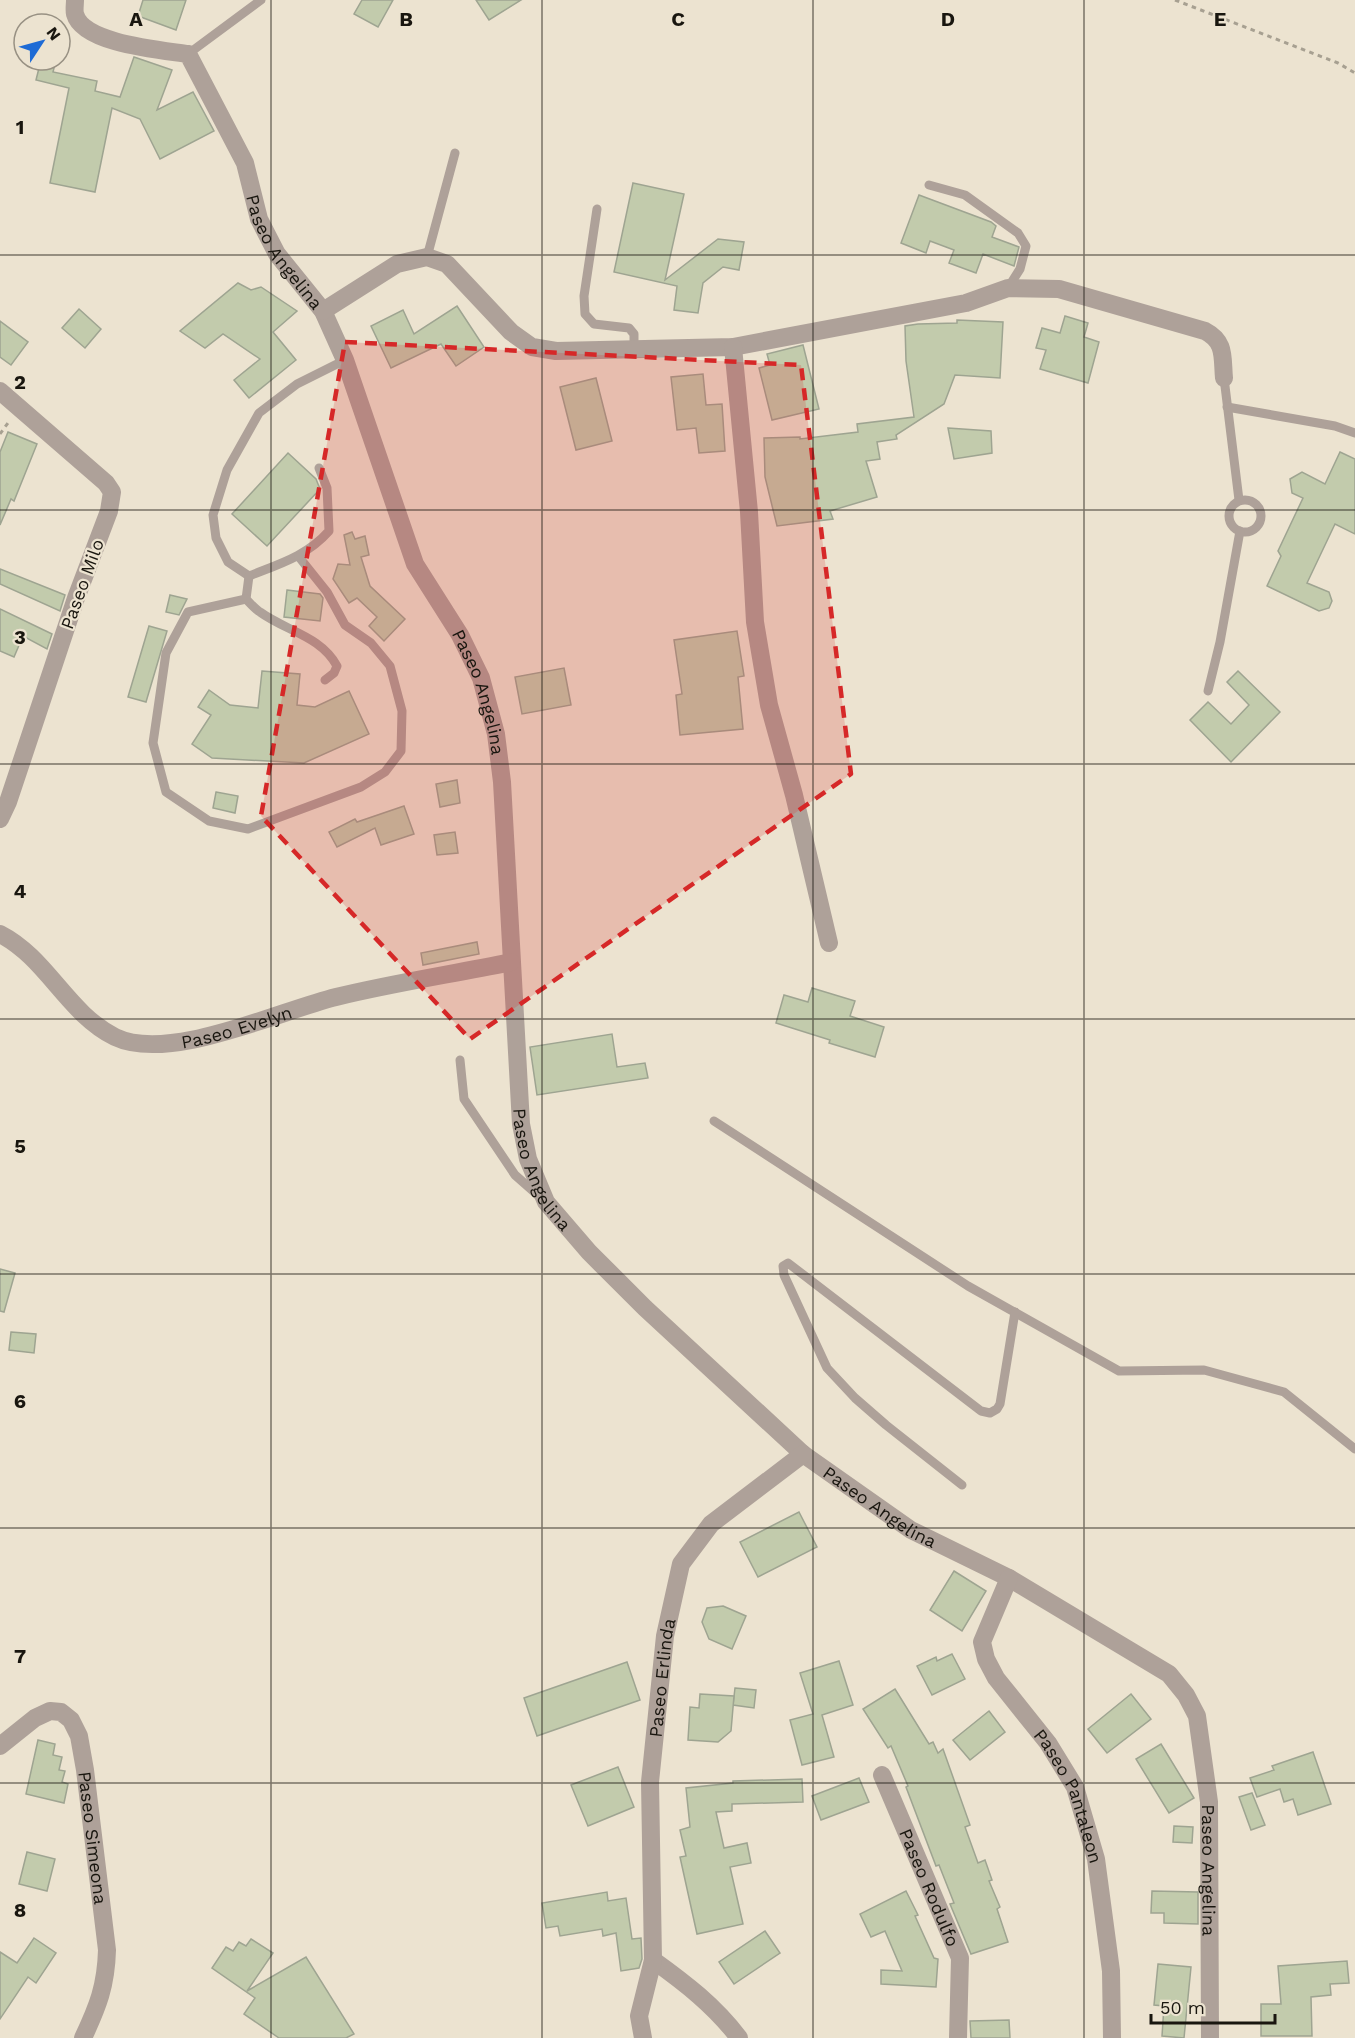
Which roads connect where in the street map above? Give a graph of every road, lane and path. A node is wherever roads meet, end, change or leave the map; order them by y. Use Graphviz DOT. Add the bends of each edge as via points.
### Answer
graph roads {
  1 [pos="75,0"];
  2 [pos="261,0"];
  3 [pos="1175,0"];
  4 [pos="188,54"];
  5 [pos="1355,73"];
  6 [pos="455,153"];
  7 [pos="929,185"];
  8 [pos="597,209"];
  9 [pos="427,257"];
  10 [pos="1008,288"];
  11 [pos="323,311"];
  12 [pos="733,347"];
  13 [pos="634,348"];
  14 [pos="345,360"];
  15 [pos="1224,378"];
  16 [pos="0,391"];
  17 [pos="1227,407"];
  18 [pos="1355,433"];
  19 [pos="319,468"];
  20 [pos="1239,500"];
  21 [pos="1240,531"];
  22 [pos="298,557"];
  23 [pos="249,576"];
  24 [pos="246,599"];
  25 [pos="325,680"];
  26 [pos="1209,691"];
  27 [pos="0,819"];
  28 [pos="0,934"];
  29 [pos="829,943"];
  30 [pos="511,962"];
  31 [pos="460,1060"];
  32 [pos="714,1121"];
  33 [pos="546,1202"];
  34 [pos="1015,1312"];
  35 [pos="1355,1449"];
  36 [pos="802,1454"];
  37 [pos="962,1485"];
  38 [pos="1009,1578"];
  39 [pos="0,1746"];
  40 [pos="882,1776"];
  41 [pos="653,1960"];
  42 [pos="83,2038"];
  43 [pos="643,2038"];
  44 [pos="739,2038"];
  45 [pos="958,2038"];
  46 [pos="1112,2038"];
  47 [pos="1210,2038"];
  1 -- 4 [label="street" via="75,16 82,26 96,34 113,42"];
  2 -- 4 [label="lane"];
  3 -- 5 [label="path"];
  4 -- 11 [label="street, Paseo Angelina" via="245,163 259,219 277,254"];
  6 -- 9 [label="lane"];
  7 -- 10 [label="lane" via="965,195 1018,233 1026,246 1020,269"];
  8 -- 13 [label="lane" via="584,296 585,314 594,324 629,328 634,334"];
  9 -- 11 [label="street" via="397,264"];
  9 -- 13 [label="street" via="447,264 485,307 532,347 556,351"];
  10 -- 12 [label="street" via="966,303"];
  10 -- 15 [label="street" via="1059,289 1205,332 1222,346"];
  11 -- 14 [label="street, Paseo Angelina"];
  12 -- 13 [label="street"];
  12 -- 29 [label="street" via="755,622 769,705"];
  14 -- 23 [label="lane" via="297,384 259,412 227,470 213,515 216,538 228,562"];
  14 -- 30 [label="street, Paseo Angelina" via="415,564 460,635 481,678 496,734 502,782"];
  15 -- 17 [label="lane"];
  16 -- 27 [label="street, Paseo Milo" via="112,492 109,511"];
  17 -- 18 [label="lane"];
  17 -- 20 [label="lane"];
  19 -- 22 [label="lane" via="327,488 329,531"];
  20 -- 21 [label="lane" via="1231,507 1229,516 1232,526"];
  20 -- 21 [label="lane" via="1249,500 1258,506 1261,515 1258,525 1250,531"];
  21 -- 26 [label="lane"];
  22 -- 23 [label="lane"];
  22 -- 24 [label="lane" via="327,592 345,625 371,643 390,666 402,711 401,750 385,772 361,787 248,830 208,821 166,792 153,743 166,653 188,612"];
  23 -- 24 [label="lane"];
  24 -- 25 [label="lane" via="261,613 319,644 331,655 337,666"];
  28 -- 30 [label="street, Paseo Evelyn" via="26,951 100,1027 123,1039 147,1044 187,1041 336,997"];
  30 -- 33 [label="street, Paseo Angelina" via="521,1124 528,1159"];
  31 -- 33 [label="lane" via="464,1099 515,1175"];
  32 -- 34 [label="lane" via="968,1286"];
  33 -- 36 [label="street, Paseo Angelina" via="645,1308"];
  34 -- 35 [label="lane" via="1119,1371 1204,1370 1284,1392"];
  34 -- 37 [label="lane" via="1000,1404 990,1413 981,1411 788,1263 783,1266 827,1368 886,1425"];
  36 -- 38 [label="street, Paseo Angelina" via="911,1530"];
  36 -- 41 [label="street, Paseo Erlinda" via="711,1524 681,1564 665,1636 650,1782"];
  38 -- 46 [label="street, Paseo Pantaleon" via="982,1642 996,1678 1048,1743 1075,1787 1096,1859 1111,1971"];
  38 -- 47 [label="street, Paseo Angelina" via="1169,1674 1197,1716 1209,1802"];
  39 -- 42 [label="street, Paseo Simeona" via="50,1711 71,1720 79,1736 107,1950 106,1977"];
  40 -- 45 [label="street, Paseo Rodulfo" via="960,1958"];
  41 -- 43 [label="street, Paseo Erlinda" via="639,2016"];
  41 -- 44 [label="street" via="690,1987"];
}
